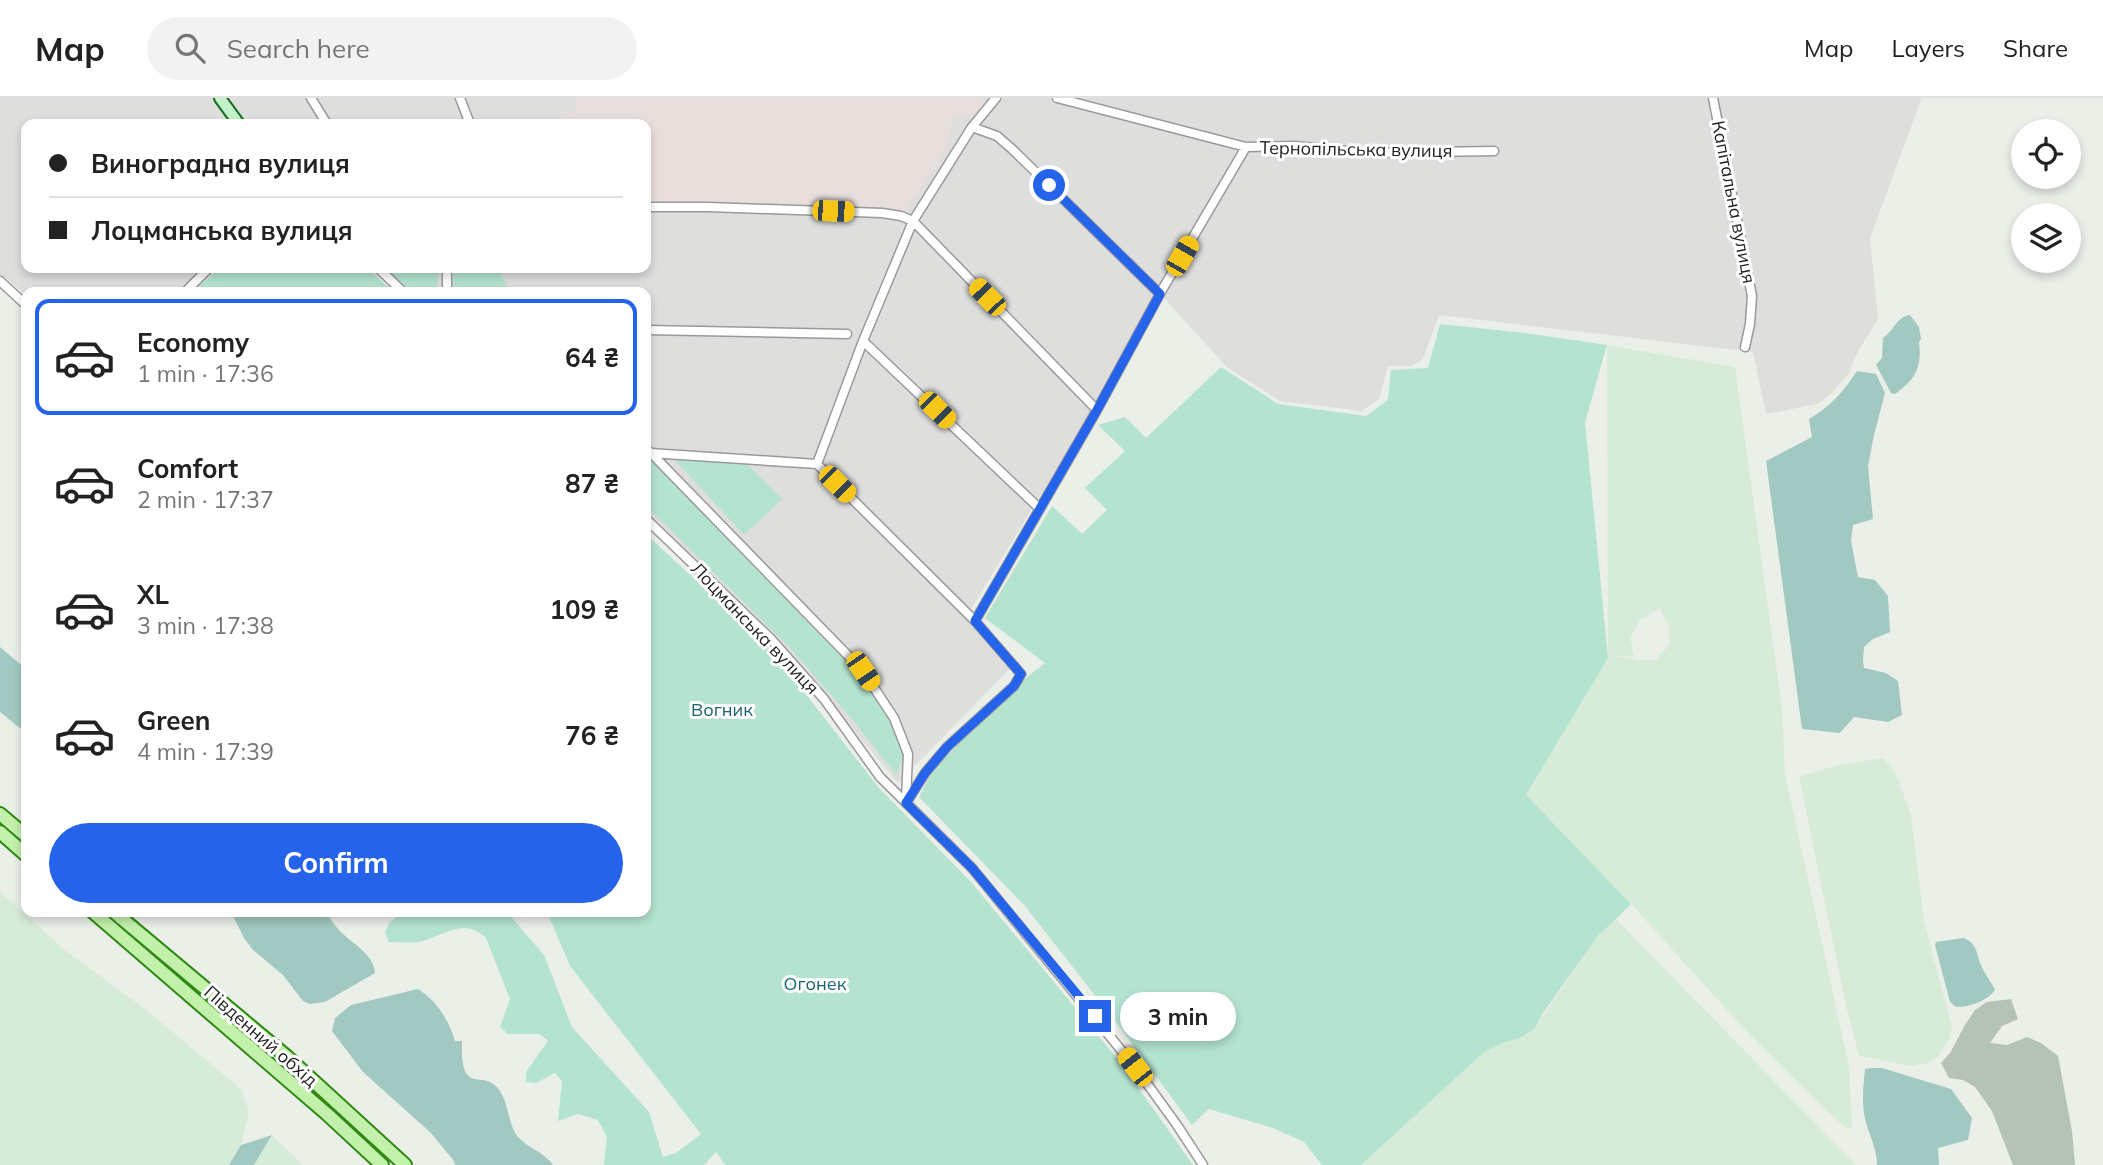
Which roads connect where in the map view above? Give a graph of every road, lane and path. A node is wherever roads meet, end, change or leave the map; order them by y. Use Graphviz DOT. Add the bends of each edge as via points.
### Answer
graph roads {
  1 [pos="220,98"];
  2 [pos="311,98"];
  3 [pos="460,98"];
  4 [pos="996,98"];
  5 [pos="1057,98"];
  6 [pos="1713,98"];
  7 [pos="235,119"];
  8 [pos="324,119"];
  9 [pos="468,119"];
  10 [pos="972,127"];
  11 [pos="1246,147"];
  12 [pos="1494,151"];
  13 [pos="651,207"];
  14 [pos="913,222"];
  15 [pos="204,273"];
  16 [pos="383,273"];
  17 [pos="0,281"];
  18 [pos="190,287"];
  19 [pos="398,287"];
  20 [pos="1160,294"];
  21 [pos="21,300"];
  22 [pos="651,330"];
  23 [pos="847,334"];
  24 [pos="863,341"];
  25 [pos="1745,347"];
  26 [pos="1097,410"];
  27 [pos="651,450"];
  28 [pos="651,454"];
  29 [pos="817,464"];
  30 [pos="1040,509"];
  31 [pos="651,524"];
  32 [pos="975,621"];
  33 [pos="906,803"];
  34 [pos="0,814"];
  35 [pos="0,832"];
  36 [pos="21,832"];
  37 [pos="21,851"];
  38 [pos="99,917"];
  39 [pos="120,917"];
  40 [pos="382,1165"];
  41 [pos="405,1165"];
  42 [pos="1203,1165"];
  1 -- 7 [label="street"];
  2 -- 8 [label="street"];
  3 -- 9 [label="street"];
  4 -- 10 [label="street"];
  5 -- 11 [label="street, Тернопільська вулиця"];
  6 -- 25 [label="street, Капітальна вулиця" via="1752,296"];
  10 -- 14 [label="street"];
  10 -- 20 [label="street" via="997,136 1012,149"];
  11 -- 12 [label="street, Тернопільська вулиця" via="1368,153"];
  11 -- 20 [label="street"];
  13 -- 14 [label="street" via="883,213"];
  14 -- 24 [label="street"];
  14 -- 26 [label="street"];
  15 -- 18 [label="street"];
  16 -- 19 [label="street"];
  17 -- 21 [label="street"];
  20 -- 26 [label="street"];
  22 -- 23 [label="street"];
  24 -- 29 [label="street"];
  24 -- 30 [label="street"];
  26 -- 30 [label="street"];
  27 -- 29 [label="street"];
  28 -- 33 [label="street" via="863,671 894,718 908,754"];
  29 -- 32 [label="street"];
  30 -- 32 [label="street"];
  31 -- 33 [label="street, Лоцманська вулиця" via="771,639 824,699 880,777"];
  32 -- 33 [label="street" via="1021,674 1014,686 947,747"];
  33 -- 42 [label="street, Лоцманська вулиця" via="972,868 1095,1016"];
  34 -- 36 [label="main road"];
  35 -- 37 [label="main road"];
  38 -- 40 [label="main road, Південний обхід"];
  39 -- 41 [label="main road, Південний обхід" via="286,1056"];
}
